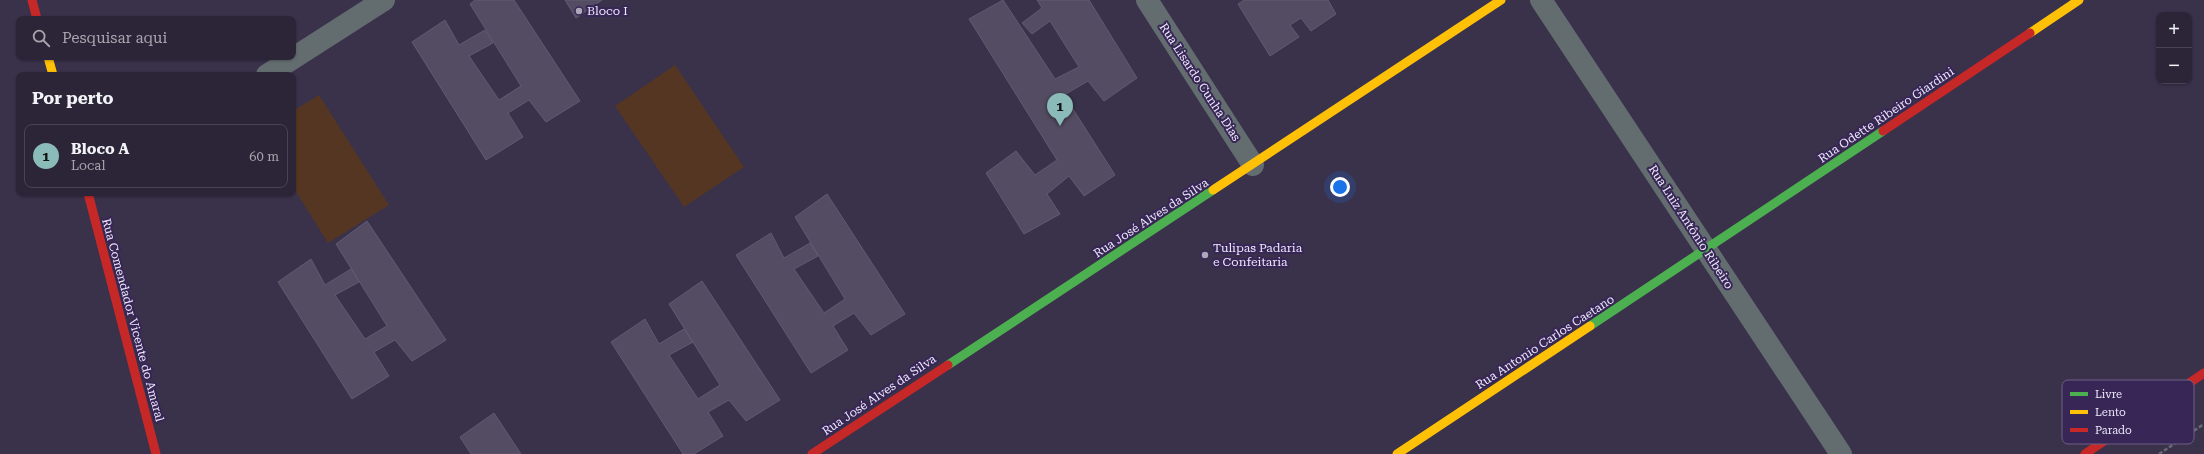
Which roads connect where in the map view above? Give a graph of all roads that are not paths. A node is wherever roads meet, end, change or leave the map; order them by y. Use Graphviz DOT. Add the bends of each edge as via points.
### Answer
graph roads {
  1 [pos="32,0"];
  2 [pos="384,0"];
  3 [pos="1147,0"];
  4 [pos="1501,0"];
  5 [pos="1541,0"];
  6 [pos="2079,0"];
  7 [pos="36,16"];
  8 [pos="296,56"];
  9 [pos="49,60"];
  10 [pos="290,60"];
  11 [pos="52,72"];
  12 [pos="272,72"];
  13 [pos="1253,165"];
  14 [pos="89,196"];
  15 [pos="1706,250"];
  16 [pos="2204,373"];
  17 [pos="2194,380"];
  18 [pos="2100,444"];
  19 [pos="156,454"];
  20 [pos="812,454"];
  21 [pos="1397,454"];
  22 [pos="1841,454"];
  23 [pos="2085,454"];
  1 -- 7 [label="street"];
  2 -- 8 [label="street"];
  3 -- 13 [label="street, Rua Lisardo Cunha Dias"];
  4 -- 13 [label="street, Rua José Alves da Silva"];
  5 -- 15 [label="street, Rua Luiz Antônio Ribeiro"];
  6 -- 15 [label="street, Rua Odette Ribeiro Giardini"];
  9 -- 11 [label="street"];
  10 -- 12 [label="street"];
  13 -- 20 [label="street, Rua José Alves da Silva"];
  14 -- 19 [label="street, Rua Comendador Vicente do Amaral"];
  15 -- 21 [label="street, Rua Antonio Carlos Caetano"];
  15 -- 22 [label="street, Rua Luiz Antônio Ribeiro"];
  16 -- 17 [label="street"];
  18 -- 23 [label="street"];
}
